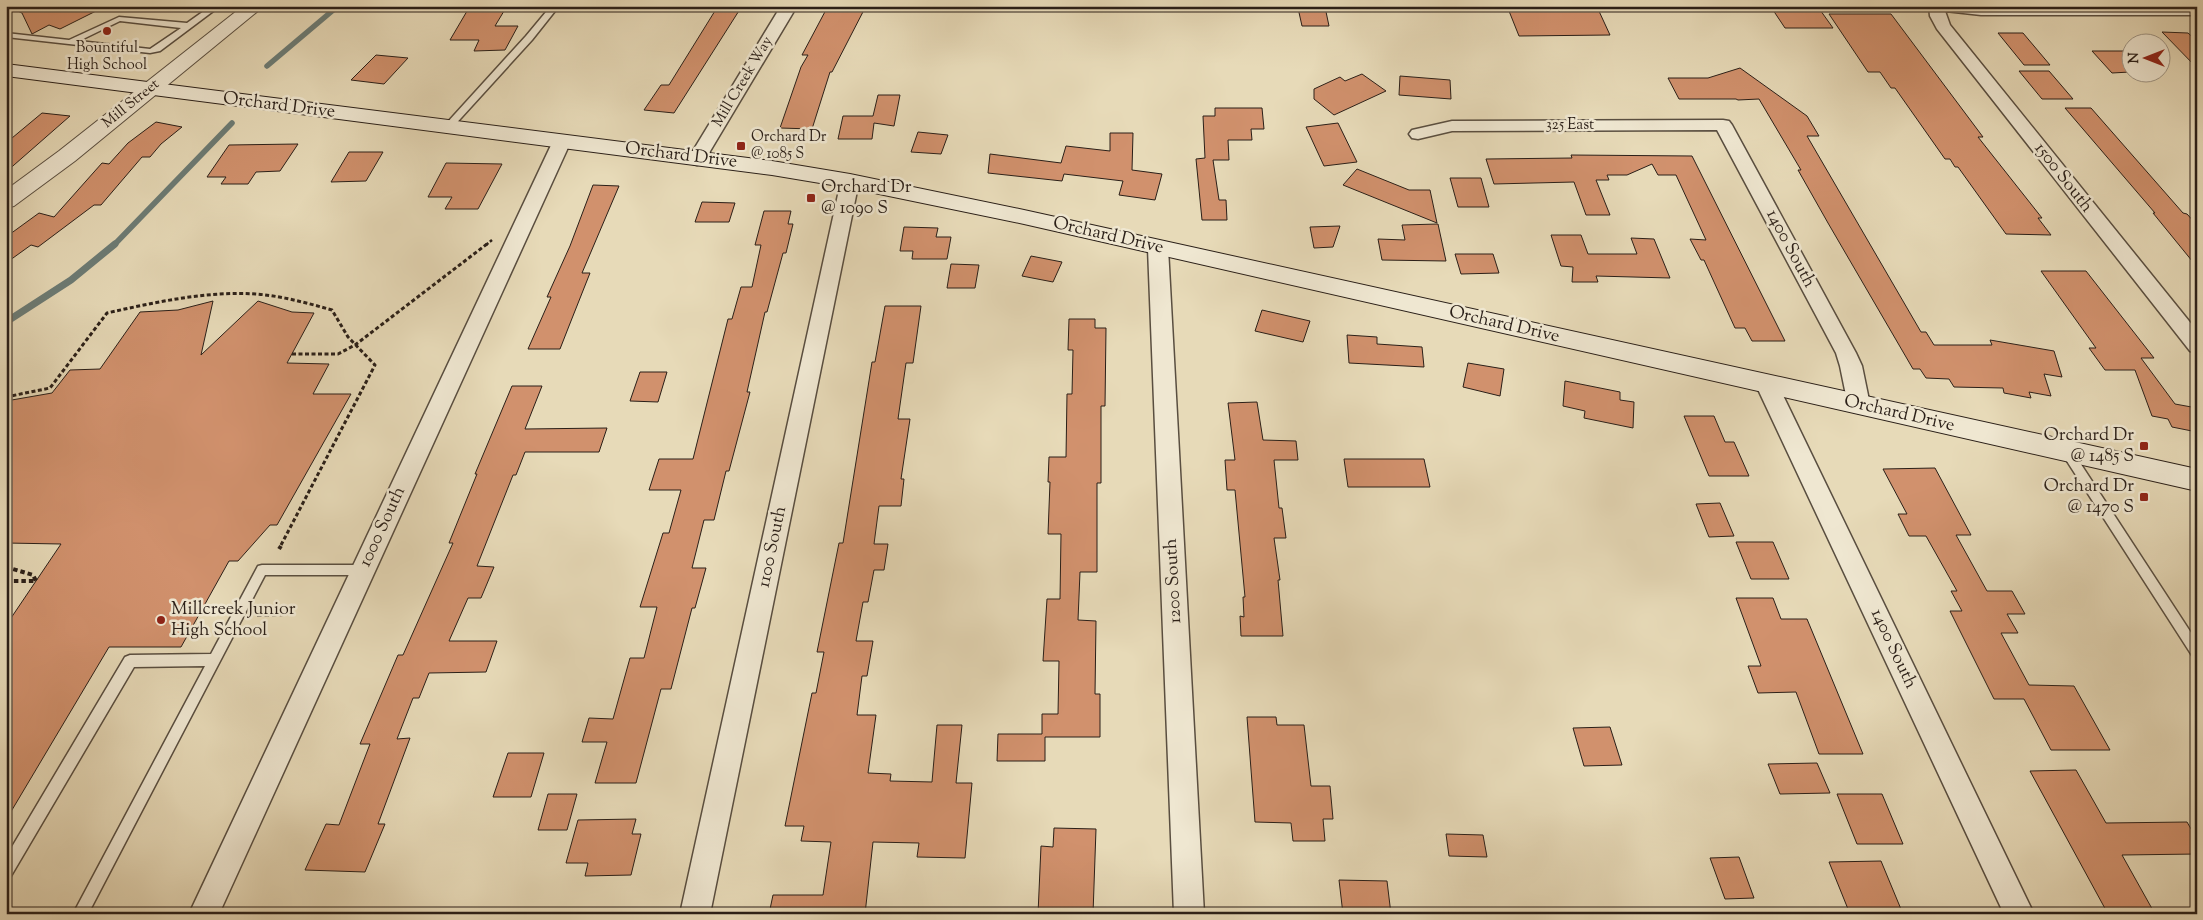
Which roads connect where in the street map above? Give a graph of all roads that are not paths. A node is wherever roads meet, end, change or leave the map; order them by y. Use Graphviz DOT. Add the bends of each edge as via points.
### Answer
graph roads {
  1 [pos="216,6"];
  2 [pos="256,6"];
  3 [pos="555,6"];
  4 [pos="789,6"];
  5 [pos="1937,6"];
  6 [pos="1942,6"];
  7 [pos="2034,8"];
  8 [pos="2197,10"];
  9 [pos="190,26"];
  10 [pos="6,34"];
  11 [pos="69,43"];
  12 [pos="6,70"];
  13 [pos="149,89"];
  14 [pos="1723,125"];
  15 [pos="448,126"];
  16 [pos="1418,134"];
  17 [pos="562,141"];
  18 [pos="697,158"];
  19 [pos="850,181"];
  20 [pos="6,201"];
  21 [pos="1158,248"];
  22 [pos="2197,346"];
  23 [pos="1767,384"];
  24 [pos="1858,405"];
  25 [pos="2067,452"];
  26 [pos="2197,480"];
  27 [pos="364,570"];
  28 [pos="2197,653"];
  29 [pos="215,660"];
  30 [pos="6,871"];
  31 [pos="80,914"];
  32 [pos="204,914"];
  33 [pos="695,914"];
  34 [pos="1189,914"];
  35 [pos="2019,914"];
  1 -- 9 [label="lane"];
  2 -- 13 [label="main road, Mill Street"];
  3 -- 15 [label="lane"];
  4 -- 18 [label="street, Mill Creek Way"];
  5 -- 22 [label="street, 1500 South" via="1943,26"];
  6 -- 7 [label="street" via="1965,10"];
  7 -- 8 [label="street"];
  9 -- 11 [label="lane" via="120,19"];
  9 -- 11 [label="lane" via="158,49 150,51"];
  10 -- 11 [label="lane"];
  12 -- 13 [label="main road, Orchard Drive"];
  13 -- 15 [label="main road, Orchard Drive"];
  13 -- 20 [label="main road, Mill Street"];
  14 -- 16 [label="street, 325 East" via="1452,126"];
  14 -- 24 [label="street, 1400 South" via="1846,353"];
  15 -- 17 [label="main road, Orchard Drive"];
  17 -- 18 [label="main road, Orchard Drive"];
  17 -- 27 [label="street, 1000 South"];
  18 -- 19 [label="main road, Orchard Drive"];
  19 -- 21 [label="main road, Orchard Drive"];
  19 -- 33 [label="street, 1100 South"];
  21 -- 23 [label="main road, Orchard Drive"];
  21 -- 34 [label="street, 1200 South"];
  23 -- 24 [label="main road, Orchard Drive"];
  23 -- 35 [label="street, 1400 South"];
  24 -- 25 [label="main road, Orchard Drive"];
  25 -- 26 [label="main road, Orchard Drive"];
  25 -- 28 [label="lane"];
  27 -- 29 [label="lane" via="262,570"];
  27 -- 32 [label="street, 1000 South"];
  29 -- 30 [label="lane" via="130,662"];
  29 -- 31 [label="lane"];
}
